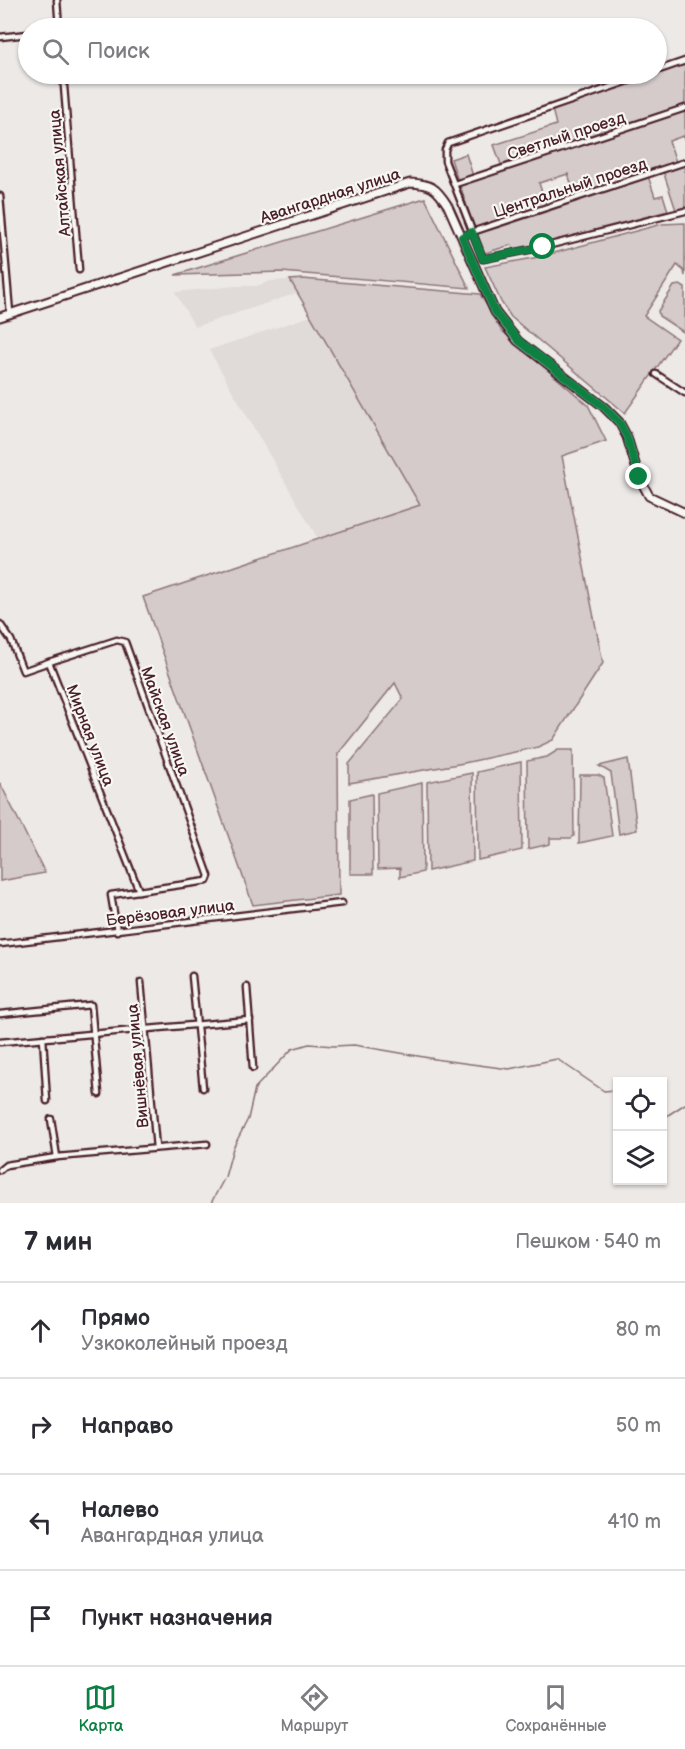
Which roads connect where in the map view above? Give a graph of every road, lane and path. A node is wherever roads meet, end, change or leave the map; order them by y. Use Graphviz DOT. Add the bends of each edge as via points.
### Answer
graph roads {
  1 [pos="57,0"];
  2 [pos="58,18"];
  3 [pos="18,35"];
  4 [pos="0,37"];
  5 [pos="685,61"];
  6 [pos="667,67"];
  7 [pos="64,84"];
  8 [pos="620,84"];
  9 [pos="685,108"];
  10 [pos="685,162"];
  11 [pos="455,184"];
  12 [pos="0,196"];
  13 [pos="685,211"];
  14 [pos="472,232"];
  15 [pos="462,237"];
  16 [pos="79,270"];
  17 [pos="9,313"];
  18 [pos="0,316"];
  19 [pos="656,374"];
  20 [pos="685,393"];
  21 [pos="685,513"];
  22 [pos="0,624"];
  23 [pos="50,662"];
  24 [pos="139,891"];
  25 [pos="342,903"];
  26 [pos="117,931"];
  27 [pos="0,944"];
  28 [pos="192,976"];
  29 [pos="141,982"];
  30 [pos="247,987"];
  31 [pos="0,1014"];
  32 [pos="250,1020"];
  33 [pos="197,1025"];
  34 [pos="146,1029"];
  35 [pos="94,1034"];
  36 [pos="43,1038"];
  37 [pos="0,1042"];
  38 [pos="253,1068"];
  39 [pos="202,1088"];
  40 [pos="99,1094"];
  41 [pos="47,1101"];
  42 [pos="51,1119"];
  43 [pos="207,1144"];
  44 [pos="156,1148"];
  45 [pos="57,1157"];
  46 [pos="0,1170"];
  1 -- 2 [label="street"];
  3 -- 4 [label="street"];
  5 -- 6 [label="street"];
  7 -- 16 [label="street, Алтайская улица"];
  8 -- 11 [label="street" via="448,143 445,161"];
  9 -- 11 [label="street, Светлый проезд"];
  10 -- 14 [label="street, Центральный проезд"];
  11 -- 14 [label="street"];
  12 -- 17 [label="street"];
  13 -- 14 [label="street" via="483,259"];
  14 -- 15 [label="street, Центральный проезд"];
  15 -- 17 [label="main road, Авангардная улица" via="440,193 428,184 410,183"];
  15 -- 21 [label="main road, Авангардная улица" via="495,312 519,341 619,422 649,496"];
  17 -- 18 [label="main road, Авангардная улица"];
  19 -- 20 [label="street"];
  22 -- 23 [label="street" via="23,671"];
  23 -- 24 [label="street, Мирная улица"];
  23 -- 24 [label="street, Майская улица" via="117,640 125,642 209,876 207,882"];
  24 -- 26 [label="street" via="111,895"];
  25 -- 26 [label="street, Берёзовая улица"];
  26 -- 27 [label="street, Берёзовая улица"];
  28 -- 33 [label="street"];
  29 -- 34 [label="street, Вишнёвая улица"];
  30 -- 32 [label="street"];
  31 -- 35 [label="street" via="91,1005"];
  32 -- 33 [label="street"];
  32 -- 38 [label="street"];
  33 -- 34 [label="street"];
  33 -- 39 [label="street"];
  34 -- 35 [label="street"];
  34 -- 44 [label="street, Вишнёвая улица"];
  35 -- 36 [label="street"];
  35 -- 40 [label="street"];
  36 -- 37 [label="street"];
  36 -- 41 [label="street"];
  42 -- 45 [label="street"];
  43 -- 44 [label="street"];
  44 -- 45 [label="street"];
  45 -- 46 [label="street" via="6,1165"];
}
